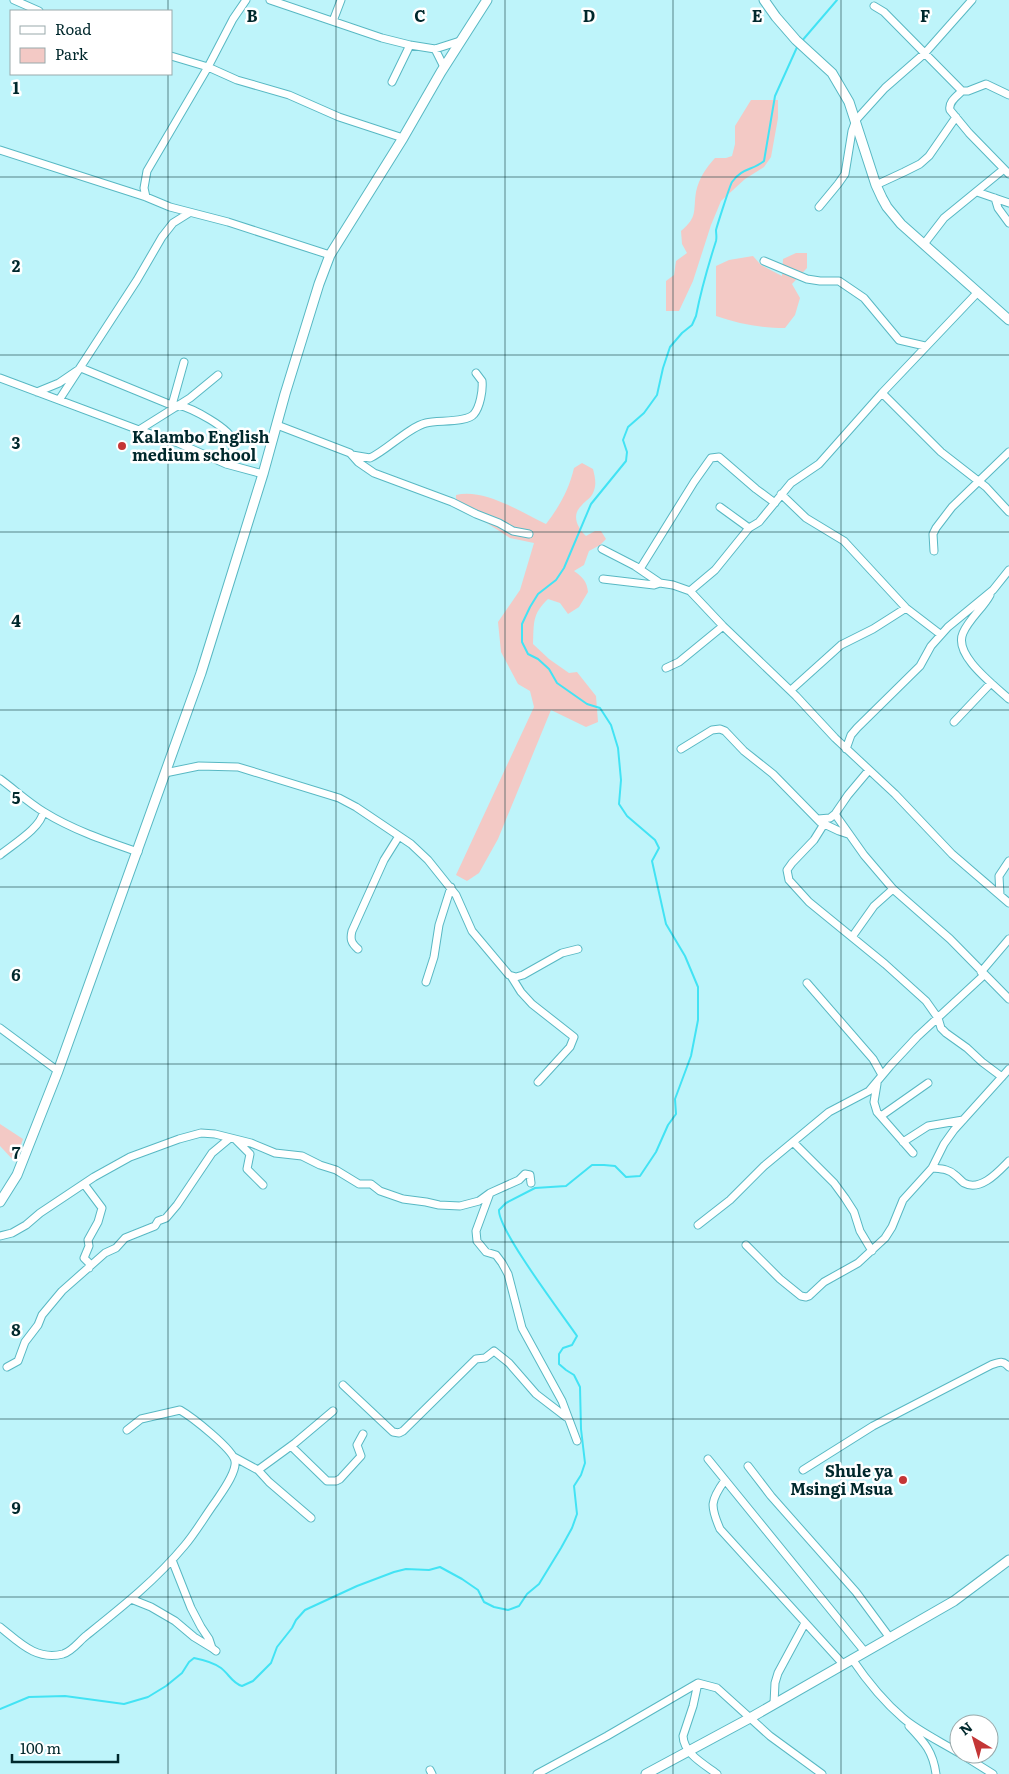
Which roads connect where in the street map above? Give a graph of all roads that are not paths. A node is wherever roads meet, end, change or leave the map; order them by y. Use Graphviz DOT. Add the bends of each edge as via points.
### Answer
graph roads {
  1 [pos="14,0"];
  2 [pos="246,0"];
  3 [pos="270,0"];
  4 [pos="341,0"];
  5 [pos="487,0"];
  6 [pos="764,0"];
  7 [pos="972,0"];
  8 [pos="874,6"];
  9 [pos="37,10"];
  10 [pos="333,22"];
  11 [pos="460,41"];
  12 [pos="410,45"];
  13 [pos="435,49"];
  14 [pos="925,53"];
  15 [pos="172,56"];
  16 [pos="208,67"];
  17 [pos="444,67"];
  18 [pos="392,82"];
  19 [pos="962,91"];
  20 [pos="1009,95"];
  21 [pos="956,117"];
  22 [pos="856,120"];
  23 [pos="403,138"];
  24 [pos="0,150"];
  25 [pos="1006,172"];
  26 [pos="876,185"];
  27 [pos="977,192"];
  28 [pos="146,198"];
  29 [pos="995,198"];
  30 [pos="1009,203"];
  31 [pos="819,207"];
  32 [pos="170,208"];
  33 [pos="189,213"];
  34 [pos="173,222"];
  35 [pos="1009,223"];
  36 [pos="924,244"];
  37 [pos="330,255"];
  38 [pos="764,261"];
  39 [pos="978,292"];
  40 [pos="1009,320"];
  41 [pos="925,346"];
  42 [pos="184,362"];
  43 [pos="81,368"];
  44 [pos="476,373"];
  45 [pos="218,375"];
  46 [pos="0,378"];
  47 [pos="37,392"];
  48 [pos="882,393"];
  49 [pos="59,400"];
  50 [pos="175,406"];
  51 [pos="277,425"];
  52 [pos="139,430"];
  53 [pos="1009,452"];
  54 [pos="352,455"];
  55 [pos="226,464"];
  56 [pos="263,474"];
  57 [pos="980,482"];
  58 [pos="781,494"];
  59 [pos="775,503"];
  60 [pos="720,507"];
  61 [pos="1009,512"];
  62 [pos="749,528"];
  63 [pos="529,534"];
  64 [pos="602,549"];
  65 [pos="934,551"];
  66 [pos="640,570"];
  67 [pos="1009,570"];
  68 [pos="603,578"];
  69 [pos="660,583"];
  70 [pos="993,590"];
  71 [pos="690,591"];
  72 [pos="906,608"];
  73 [pos="723,626"];
  74 [pos="940,634"];
  75 [pos="666,668"];
  76 [pos="991,683"];
  77 [pos="791,690"];
  78 [pos="1009,699"];
  79 [pos="954,722"];
  80 [pos="681,749"];
  81 [pos="846,749"];
  82 [pos="869,770"];
  83 [pos="165,773"];
  84 [pos="0,780"];
  85 [pos="43,812"];
  86 [pos="835,814"];
  87 [pos="821,821"];
  88 [pos="848,834"];
  89 [pos="399,836"];
  90 [pos="138,852"];
  91 [pos="0,855"];
  92 [pos="1009,861"];
  93 [pos="451,887"];
  94 [pos="893,889"];
  95 [pos="1000,895"];
  96 [pos="1009,903"];
  97 [pos="852,937"];
  98 [pos="1009,939"];
  99 [pos="358,949"];
  100 [pos="578,949"];
  101 [pos="983,974"];
  102 [pos="511,976"];
  103 [pos="426,982"];
  104 [pos="807,982"];
  105 [pos="1009,999"];
  106 [pos="938,1018"];
  107 [pos="0,1028"];
  108 [pos="1009,1069"];
  109 [pos="58,1071"];
  110 [pos="1002,1077"];
  111 [pos="880,1078"];
  112 [pos="538,1082"];
  113 [pos="928,1083"];
  114 [pos="881,1116"];
  115 [pos="963,1120"];
  116 [pos="233,1139"];
  117 [pos="793,1142"];
  118 [pos="904,1142"];
  119 [pos="913,1153"];
  120 [pos="1009,1161"];
  121 [pos="932,1168"];
  122 [pos="531,1182"];
  123 [pos="84,1184"];
  124 [pos="263,1185"];
  125 [pos="490,1193"];
  126 [pos="0,1202"];
  127 [pos="698,1225"];
  128 [pos="0,1236"];
  129 [pos="746,1246"];
  130 [pos="872,1251"];
  131 [pos="89,1268"];
  132 [pos="7,1367"];
  133 [pos="1009,1367"];
  134 [pos="343,1385"];
  135 [pos="333,1411"];
  136 [pos="566,1417"];
  137 [pos="127,1430"];
  138 [pos="363,1434"];
  139 [pos="577,1441"];
  140 [pos="291,1446"];
  141 [pos="234,1457"];
  142 [pos="708,1459"];
  143 [pos="748,1466"];
  144 [pos="258,1470"];
  145 [pos="803,1470"];
  146 [pos="725,1480"];
  147 [pos="310,1518"];
  148 [pos="172,1560"];
  149 [pos="1009,1560"];
  150 [pos="132,1599"];
  151 [pos="805,1624"];
  152 [pos="0,1626"];
  153 [pos="890,1638"];
  154 [pos="866,1652"];
  155 [pos="852,1659"];
  156 [pos="842,1663"];
  157 [pos="698,1683"];
  158 [pos="774,1703"];
  159 [pos="750,1718"];
  160 [pos="904,1719"];
  161 [pos="949,1746"];
  162 [pos="688,1751"];
  163 [pos="977,1764"];
  164 [pos="537,1774"];
  165 [pos="646,1774"];
  166 [pos="717,1774"];
  167 [pos="822,1774"];
  168 [pos="936,1774"];
  169 [pos="993,1774"];
  1 -- 9 [label="street"];
  2 -- 16 [label="street"];
  3 -- 10 [label="street"];
  4 -- 10 [label="street"];
  5 -- 11 [label="street"];
  6 -- 22 [label="street" via="796,40 832,73"];
  7 -- 14 [label="street"];
  8 -- 14 [label="street"];
  10 -- 12 [label="street"];
  11 -- 13 [label="street"];
  11 -- 17 [label="street"];
  12 -- 13 [label="street"];
  12 -- 18 [label="street"];
  13 -- 17 [label="street"];
  14 -- 19 [label="street"];
  14 -- 22 [label="street" via="885,88"];
  15 -- 16 [label="street"];
  16 -- 23 [label="street"];
  16 -- 28 [label="street" via="147,171"];
  17 -- 23 [label="street"];
  19 -- 20 [label="street" via="986,84"];
  19 -- 21 [label="street" via="949,106"];
  21 -- 25 [label="street"];
  21 -- 26 [label="street" via="920,164"];
  22 -- 26 [label="street"];
  22 -- 31 [label="street" via="844,174"];
  23 -- 37 [label="street"];
  24 -- 28 [label="street"];
  25 -- 27 [label="street"];
  26 -- 36 [label="street" via="890,212"];
  27 -- 29 [label="street"];
  27 -- 36 [label="street" via="944,218"];
  28 -- 32 [label="street"];
  29 -- 30 [label="street"];
  29 -- 35 [label="street"];
  32 -- 33 [label="street"];
  32 -- 34 [label="street"];
  33 -- 34 [label="street"];
  33 -- 37 [label="street" via="228,222"];
  34 -- 43 [label="street"];
  36 -- 39 [label="street"];
  37 -- 51 [label="street"];
  38 -- 41 [label="street" via="807,278 839,281 864,298 899,340"];
  39 -- 40 [label="street"];
  39 -- 41 [label="street"];
  41 -- 48 [label="street"];
  42 -- 50 [label="street"];
  43 -- 47 [label="street"];
  43 -- 49 [label="street"];
  43 -- 50 [label="street"];
  44 -- 54 [label="street" via="482,381 482,390 475,414 471,417 422,424 370,458"];
  45 -- 50 [label="street"];
  46 -- 47 [label="street"];
  47 -- 49 [label="street"];
  48 -- 57 [label="street" via="941,452"];
  48 -- 58 [label="street" via="819,464"];
  49 -- 52 [label="street"];
  50 -- 52 [label="street"];
  50 -- 55 [label="street" via="193,410 231,437 234,444"];
  51 -- 54 [label="street"];
  51 -- 56 [label="street"];
  52 -- 55 [label="street"];
  53 -- 57 [label="street"];
  54 -- 63 [label="street" via="374,473 452,502 512,531"];
  55 -- 56 [label="street"];
  56 -- 83 [label="street"];
  57 -- 61 [label="street"];
  57 -- 65 [label="street" via="952,507 936,528"];
  58 -- 59 [label="street"];
  58 -- 72 [label="street" via="806,518 844,541"];
  59 -- 62 [label="street" via="759,522"];
  59 -- 66 [label="street" via="719,457 711,458"];
  60 -- 62 [label="street"];
  62 -- 71 [label="street" via="715,570"];
  64 -- 66 [label="street"];
  66 -- 69 [label="street"];
  67 -- 70 [label="street"];
  68 -- 69 [label="street" via="654,585"];
  69 -- 71 [label="street"];
  70 -- 74 [label="street"];
  70 -- 76 [label="street" via="963,633 961,646"];
  71 -- 73 [label="street"];
  72 -- 74 [label="street"];
  72 -- 77 [label="street" via="841,645"];
  73 -- 75 [label="street" via="679,662"];
  73 -- 77 [label="street"];
  74 -- 81 [label="street" via="920,666 851,735"];
  76 -- 78 [label="street"];
  76 -- 79 [label="street"];
  77 -- 81 [label="street"];
  80 -- 87 [label="street" via="712,730 720,729 774,774"];
  81 -- 82 [label="street"];
  82 -- 86 [label="street"];
  82 -- 95 [label="street" via="952,854"];
  83 -- 89 [label="street" via="199,766 238,767 339,798"];
  83 -- 90 [label="street"];
  84 -- 85 [label="street"];
  85 -- 90 [label="street" via="92,836"];
  85 -- 91 [label="street" via="38,824"];
  86 -- 87 [label="street"];
  86 -- 88 [label="street"];
  87 -- 88 [label="street"];
  87 -- 97 [label="street" via="814,840 792,863 787,876 823,915"];
  88 -- 94 [label="street"];
  89 -- 93 [label="street" via="428,860"];
  89 -- 99 [label="street" via="384,860 352,931 351,942"];
  90 -- 109 [label="street"];
  92 -- 95 [label="street" via="999,876"];
  93 -- 102 [label="street" via="472,931"];
  93 -- 103 [label="street"];
  94 -- 97 [label="street" via="874,906"];
  94 -- 101 [label="street" via="950,939"];
  95 -- 96 [label="street"];
  97 -- 106 [label="street" via="926,1001"];
  98 -- 101 [label="street"];
  100 -- 102 [label="street" via="562,953 523,975"];
  101 -- 105 [label="street"];
  101 -- 106 [label="street"];
  102 -- 112 [label="street" via="532,1004 574,1037 570,1047"];
  104 -- 111 [label="street" via="872,1059"];
  106 -- 110 [label="street" via="946,1033"];
  106 -- 111 [label="street"];
  107 -- 109 [label="street"];
  108 -- 110 [label="street"];
  109 -- 126 [label="street" via="17,1175"];
  110 -- 115 [label="street"];
  111 -- 114 [label="street" via="874,1102"];
  111 -- 117 [label="street" via="869,1090 830,1112"];
  113 -- 114 [label="street"];
  114 -- 118 [label="street"];
  115 -- 118 [label="street" via="928,1126"];
  115 -- 121 [label="street" via="944,1144"];
  116 -- 123 [label="street" via="207,1132 179,1139 130,1157"];
  116 -- 124 [label="street" via="250,1154 247,1169"];
  116 -- 125 [label="street" via="275,1153 309,1158 353,1181 371,1184 403,1200 460,1206 479,1201"];
  116 -- 131 [label="street" via="212,1153 166,1218 125,1238"];
  117 -- 127 [label="street"];
  117 -- 130 [label="street" via="845,1198"];
  118 -- 119 [label="street"];
  120 -- 121 [label="street" via="988,1180 970,1185 950,1171"];
  121 -- 130 [label="street" via="903,1200 892,1228"];
  122 -- 125 [label="street" via="530,1176 525,1174"];
  123 -- 128 [label="street" via="26,1225"];
  123 -- 131 [label="street" via="102,1208 84,1258"];
  125 -- 136 [label="street" via="476,1231 477,1241 486,1252 496,1256 508,1274 522,1328 562,1401"];
  129 -- 130 [label="street" via="780,1279 806,1298 824,1282 849,1270"];
  131 -- 132 [label="street" via="52,1302 25,1342 18,1361"];
  133 -- 145 [label="street" via="999,1361 991,1364 873,1426"];
  134 -- 136 [label="street" via="393,1432 399,1433 476,1359 485,1358 494,1351 536,1394"];
  135 -- 140 [label="street"];
  136 -- 139 [label="street"];
  137 -- 141 [label="street" via="141,1419 180,1410 193,1417"];
  138 -- 140 [label="street" via="357,1445 361,1456 336,1481 328,1480"];
  140 -- 144 [label="street"];
  141 -- 144 [label="street"];
  141 -- 148 [label="street" via="235,1468 225,1488"];
  142 -- 146 [label="street"];
  143 -- 153 [label="street" via="856,1592"];
  144 -- 147 [label="street"];
  146 -- 151 [label="street" via="715,1494 713,1505 720,1529"];
  146 -- 154 [label="street"];
  148 -- 150 [label="street"];
  148 -- 150 [label="street" via="191,1608 214,1650 175,1621"];
  149 -- 153 [label="street" via="954,1601"];
  150 -- 152 [label="street" via="63,1654 34,1653"];
  151 -- 156 [label="street"];
  151 -- 158 [label="street" via="778,1673"];
  153 -- 154 [label="street"];
  154 -- 155 [label="street"];
  155 -- 156 [label="street"];
  155 -- 160 [label="street" via="876,1691"];
  156 -- 158 [label="street"];
  157 -- 159 [label="street" via="717,1688"];
  157 -- 162 [label="street" via="683,1736"];
  157 -- 164 [label="street"];
  158 -- 159 [label="street"];
  159 -- 162 [label="street"];
  159 -- 167 [label="street"];
  160 -- 161 [label="street"];
  160 -- 168 [label="street" via="929,1748"];
  162 -- 165 [label="street"];
  162 -- 166 [label="street"];
  163 -- 169 [label="street"];
}
